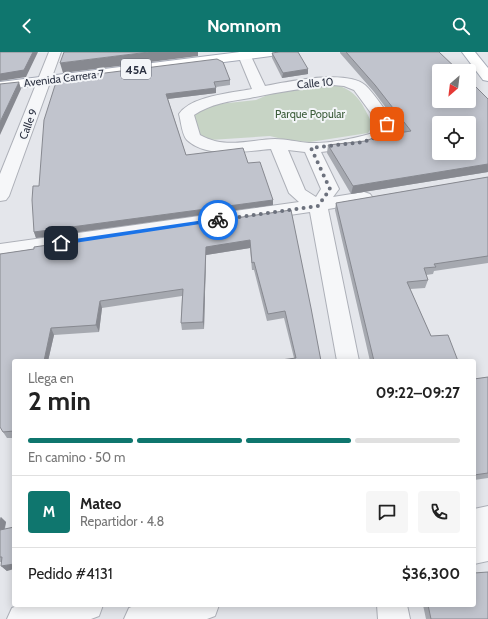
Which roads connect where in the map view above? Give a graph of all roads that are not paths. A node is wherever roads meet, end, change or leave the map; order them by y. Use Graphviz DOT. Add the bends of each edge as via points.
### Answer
graph roads {
  1 [pos="55,52"];
  2 [pos="179,52"];
  3 [pos="271,52"];
  4 [pos="468,52"];
  5 [pos="244,55"];
  6 [pos="7,72"];
  7 [pos="48,74"];
  8 [pos="488,77"];
  9 [pos="0,86"];
  10 [pos="260,91"];
  11 [pos="277,144"];
  12 [pos="311,148"];
  13 [pos="0,196"];
  14 [pos="380,196"];
  15 [pos="318,206"];
  16 [pos="0,251"];
  17 [pos="348,359"];
  18 [pos="488,520"];
  19 [pos="476,523"];
  20 [pos="488,547"];
  21 [pos="476,550"];
  22 [pos="79,607"];
  23 [pos="195,607"];
  24 [pos="392,607"];
  25 [pos="23,619"];
  26 [pos="140,619"];
  27 [pos="394,619"];
  1 -- 7 [label="street, Calle 9"];
  2 -- 7 [label="main road, Avenida Carrera 7 / 45A"];
  3 -- 5 [label="main road, Avenida Carrera 7 / 45A"];
  4 -- 8 [label="main road"];
  5 -- 7 [label="main road, Avenida Carrera 7 / 45A"];
  5 -- 10 [label="street"];
  6 -- 7 [label="main road, Avenida Carrera 7 / 45A"];
  7 -- 9 [label="main road, Avenida Carrera 7 / 45A"];
  7 -- 13 [label="street, Calle 9"];
  10 -- 11 [label="street, Calle 10" via="211,101 196,107 186,114 193,137 207,145 226,148"];
  10 -- 12 [label="street, Calle 10" via="297,84 346,82 359,87 387,124 382,135 363,142"];
  11 -- 12 [label="street, Calle 10"];
  11 -- 15 [label="street" via="298,193"];
  12 -- 15 [label="street" via="330,189"];
  14 -- 15 [label="street"];
  15 -- 16 [label="street"];
  15 -- 17 [label="street"];
  18 -- 19 [label="street"];
  20 -- 21 [label="street"];
  22 -- 25 [label="street"];
  23 -- 26 [label="street"];
  24 -- 27 [label="street"];
}
